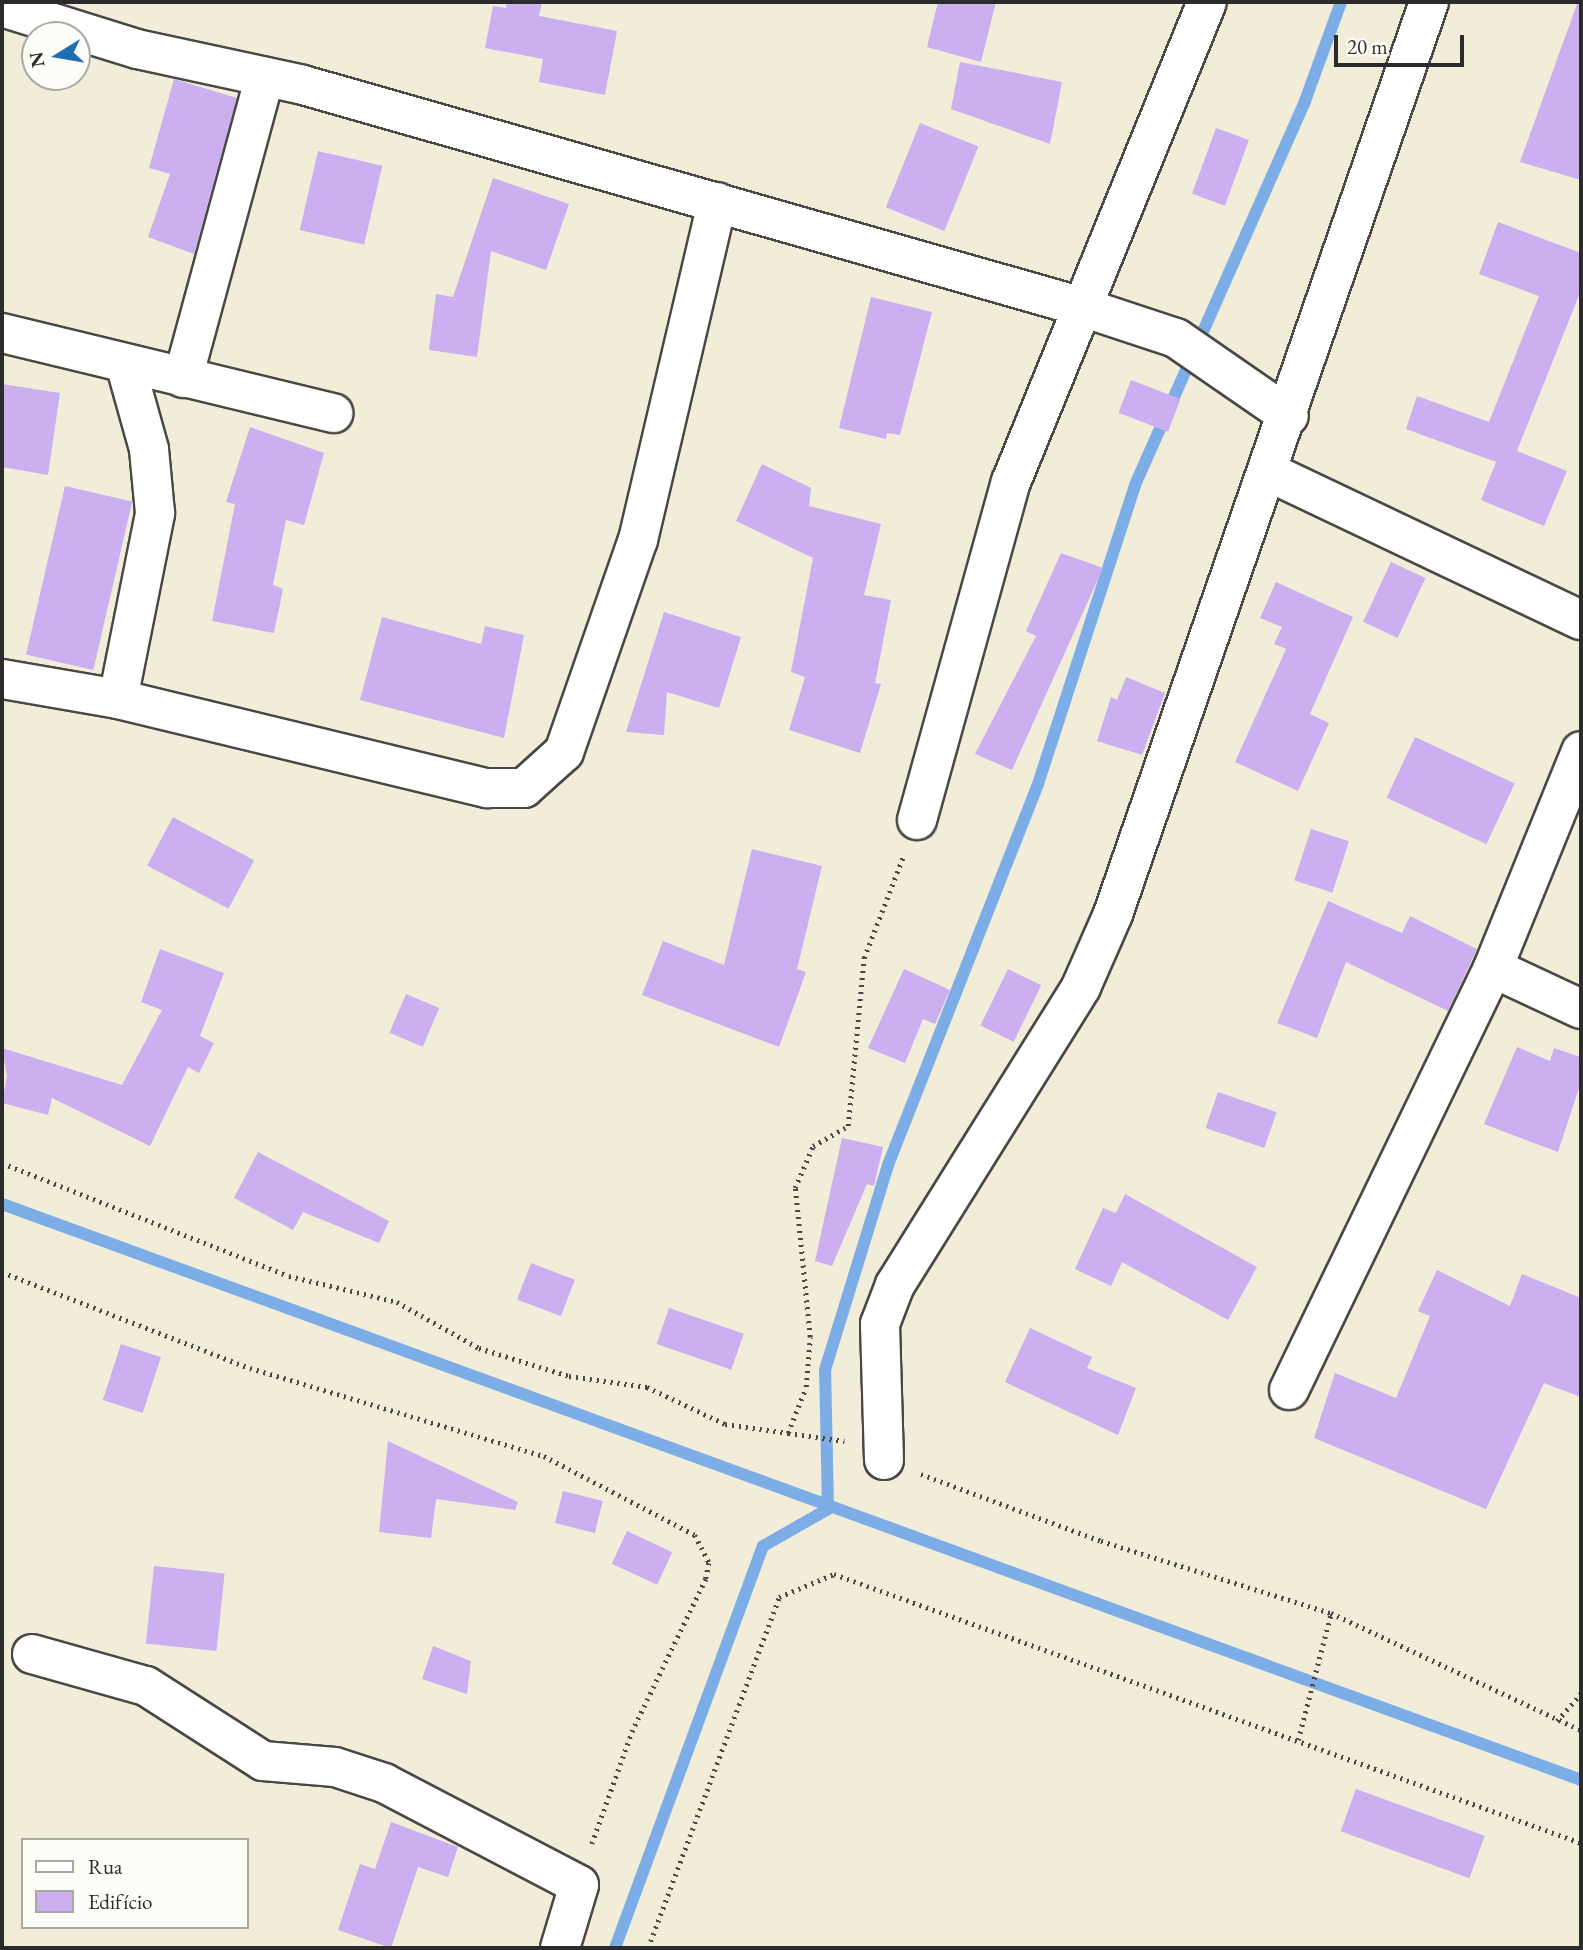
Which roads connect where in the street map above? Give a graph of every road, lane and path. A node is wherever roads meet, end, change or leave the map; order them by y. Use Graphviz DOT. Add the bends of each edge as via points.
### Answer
graph roads {
  1 [pos="1207,2"];
  2 [pos="1429,2"];
  3 [pos="2,7"];
  4 [pos="265,77"];
  5 [pos="717,202"];
  6 [pos="1079,306"];
  7 [pos="2,333"];
  8 [pos="125,363"];
  9 [pos="183,377"];
  10 [pos="333,413"];
  11 [pos="1289,416"];
  12 [pos="1271,473"];
  13 [pos="1578,607"];
  14 [pos="2,679"];
  15 [pos="118,699"];
  16 [pos="1581,751"];
  17 [pos="917,820"];
  18 [pos="1493,968"];
  19 [pos="1581,1009"];
  20 [pos="2,1163"];
  21 [pos="2,1272"];
  22 [pos="1289,1390"];
  23 [pos="788,1433"];
  24 [pos="874,1452"];
  25 [pos="1331,1613"];
  26 [pos="32,1654"];
  27 [pos="1581,1693"];
  28 [pos="1557,1721"];
  29 [pos="1581,1730"];
  30 [pos="1297,1740"];
  31 [pos="1581,1843"];
  32 [pos="579,1885"];
  33 [pos="560,1948"];
  34 [pos="649,1948"];
  1 -- 6 [label="street"];
  2 -- 11 [label="street"];
  3 -- 4 [label="street" via="137,49"];
  4 -- 5 [label="street"];
  4 -- 9 [label="street"];
  5 -- 6 [label="street"];
  5 -- 15 [label="street" via="638,540 564,751 524,788 487,788"];
  6 -- 11 [label="street" via="1189,345"];
  6 -- 17 [label="street" via="1011,482"];
  7 -- 8 [label="street"];
  8 -- 9 [label="street"];
  8 -- 15 [label="street" via="149,449 155,513"];
  9 -- 10 [label="street"];
  11 -- 12 [label="street"];
  12 -- 13 [label="street"];
  12 -- 24 [label="street" via="1081,987 895,1285 880,1324"];
  14 -- 15 [label="street"];
  16 -- 18 [label="street"];
  17 -- 23 [label="path" via="864,958 848,1126 813,1146 795,1188 810,1337 806,1387"];
  18 -- 19 [label="street"];
  18 -- 22 [label="street"];
  20 -- 23 [label="path" via="289,1276 397,1302 478,1348 569,1376 647,1387 725,1424"];
  21 -- 32 [label="path" via="250,1368 544,1456 695,1535 709,1563 706,1579 633,1730"];
  23 -- 24 [label="path"];
  24 -- 25 [label="path" via="1101,1541"];
  25 -- 28 [label="path"];
  25 -- 30 [label="path"];
  26 -- 32 [label="street" via="146,1686 263,1761 335,1767 384,1783"];
  27 -- 28 [label="path"];
  28 -- 29 [label="path"];
  30 -- 31 [label="path"];
  30 -- 34 [label="path" via="834,1574 779,1597"];
  32 -- 33 [label="street"];
}
